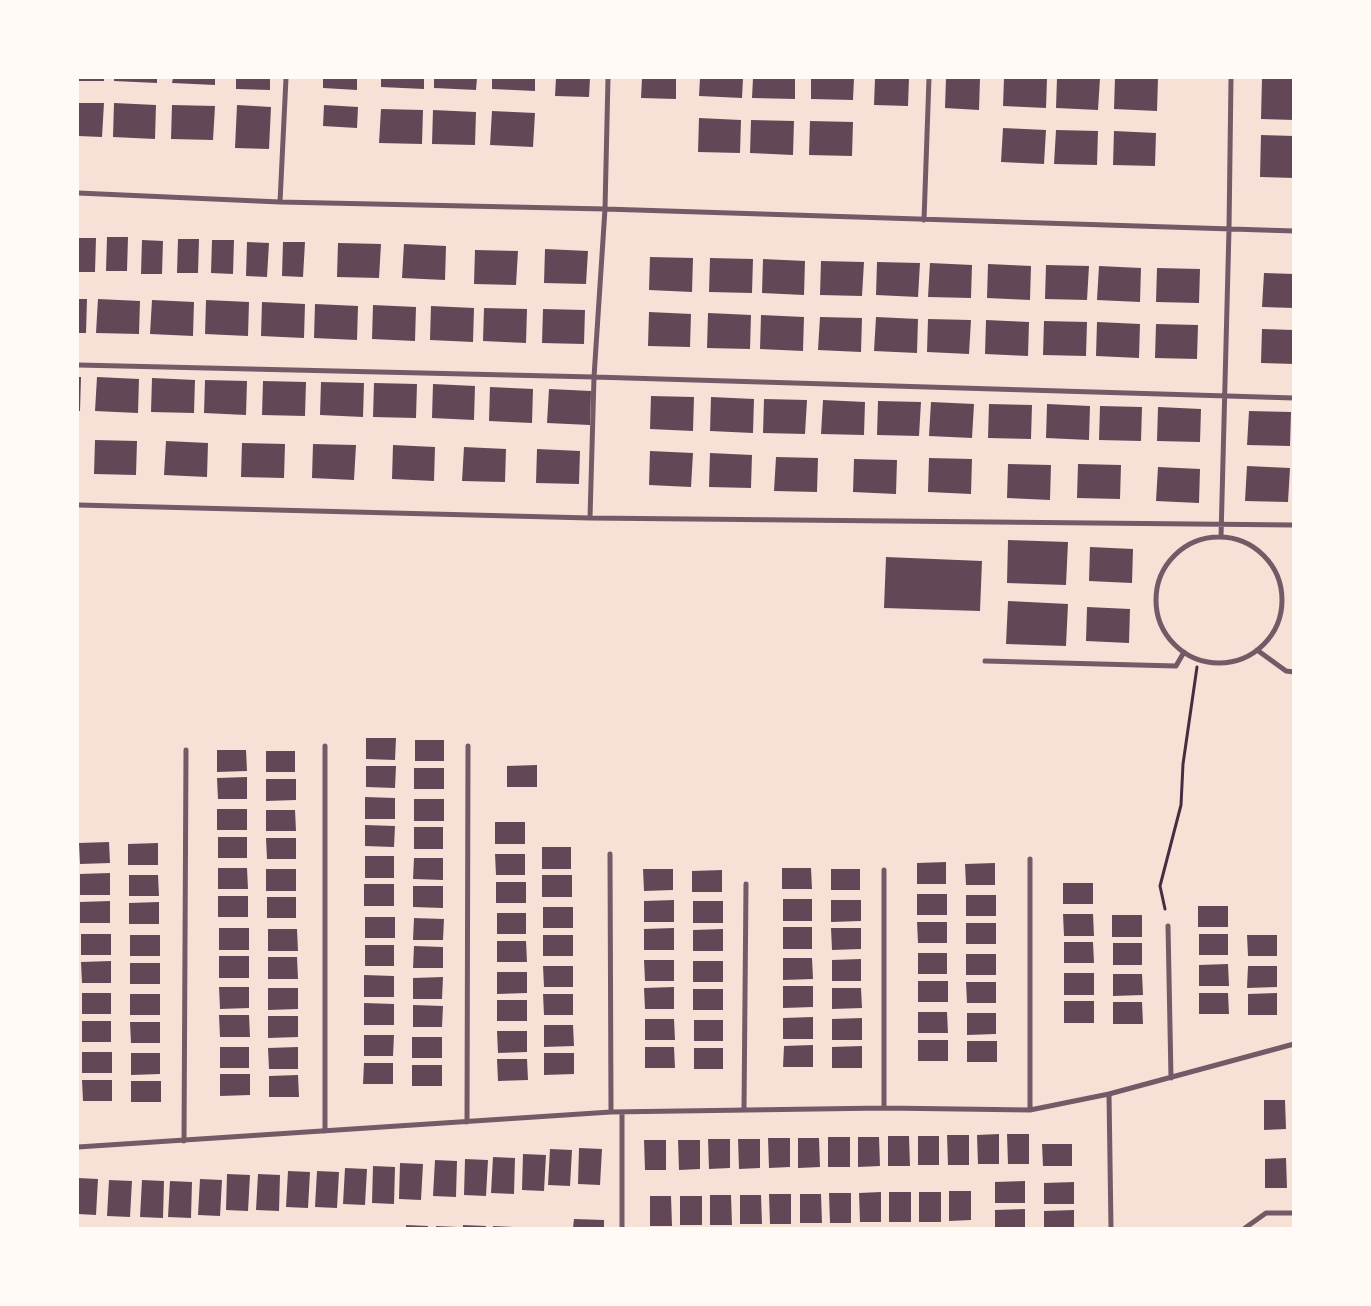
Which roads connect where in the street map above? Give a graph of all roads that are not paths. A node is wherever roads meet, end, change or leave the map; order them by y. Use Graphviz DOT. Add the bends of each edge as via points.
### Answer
graph roads {
  1 [pos="286,78"];
  2 [pos="608,78"];
  3 [pos="929,78"];
  4 [pos="1231,78"];
  5 [pos="78,193"];
  6 [pos="280,202"];
  7 [pos="605,209"];
  8 [pos="924,220"];
  9 [pos="1230,229"];
  10 [pos="1294,231"];
  11 [pos="78,365"];
  12 [pos="594,377"];
  13 [pos="1225,397"];
  14 [pos="1294,398"];
  15 [pos="78,505"];
  16 [pos="590,518"];
  17 [pos="1221,524"];
  18 [pos="1294,525"];
  19 [pos="1221,537"];
  20 [pos="1257,650"];
  21 [pos="1184,652"];
  22 [pos="984,660"];
  23 [pos="1294,672"];
  24 [pos="325,746"];
  25 [pos="468,746"];
  26 [pos="186,750"];
  27 [pos="610,854"];
  28 [pos="1030,859"];
  29 [pos="884,870"];
  30 [pos="746,884"];
  31 [pos="1168,926"];
  32 [pos="1294,1044"];
  33 [pos="1171,1078"];
  34 [pos="1109,1094"];
  35 [pos="884,1108"];
  36 [pos="744,1109"];
  37 [pos="1030,1110"];
  38 [pos="612,1112"];
  39 [pos="622,1112"];
  40 [pos="467,1122"];
  41 [pos="325,1131"];
  42 [pos="184,1140"];
  43 [pos="78,1147"];
  44 [pos="1294,1213"];
  45 [pos="622,1228"];
  46 [pos="1111,1228"];
  47 [pos="1245,1228"];
  1 -- 6 [label="street"];
  2 -- 7 [label="street"];
  3 -- 8 [label="street"];
  4 -- 9 [label="street"];
  5 -- 6 [label="street"];
  6 -- 7 [label="street"];
  7 -- 8 [label="street"];
  7 -- 12 [label="street"];
  8 -- 9 [label="street"];
  9 -- 10 [label="street"];
  9 -- 13 [label="street"];
  11 -- 12 [label="street"];
  12 -- 13 [label="street"];
  12 -- 16 [label="street"];
  13 -- 14 [label="street"];
  13 -- 17 [label="street"];
  15 -- 16 [label="street"];
  16 -- 17 [label="street"];
  17 -- 18 [label="street"];
  17 -- 19 [label="street"];
  19 -- 20 [label="street" via="1240,540 1257,550 1279,580 1282,600 1279,618 1271,636"];
  19 -- 21 [label="street" via="1200,539 1182,548 1158,581 1155,601 1159,621 1169,639"];
  20 -- 21 [label="street" via="1229,662 1198,659"];
  20 -- 23 [label="street" via="1286,671"];
  21 -- 22 [label="street" via="1176,666"];
  24 -- 41 [label="street"];
  25 -- 40 [label="street"];
  26 -- 42 [label="street"];
  27 -- 38 [label="street"];
  28 -- 37 [label="street"];
  29 -- 35 [label="street"];
  30 -- 36 [label="street"];
  31 -- 33 [label="street"];
  32 -- 33 [label="street"];
  33 -- 34 [label="street"];
  34 -- 37 [label="street"];
  34 -- 46 [label="street"];
  35 -- 36 [label="street"];
  35 -- 37 [label="street"];
  36 -- 39 [label="street"];
  38 -- 39 [label="street"];
  38 -- 40 [label="street"];
  39 -- 45 [label="street"];
  40 -- 41 [label="street"];
  41 -- 42 [label="street"];
  42 -- 43 [label="street"];
  44 -- 47 [label="street" via="1266,1213"];
}
